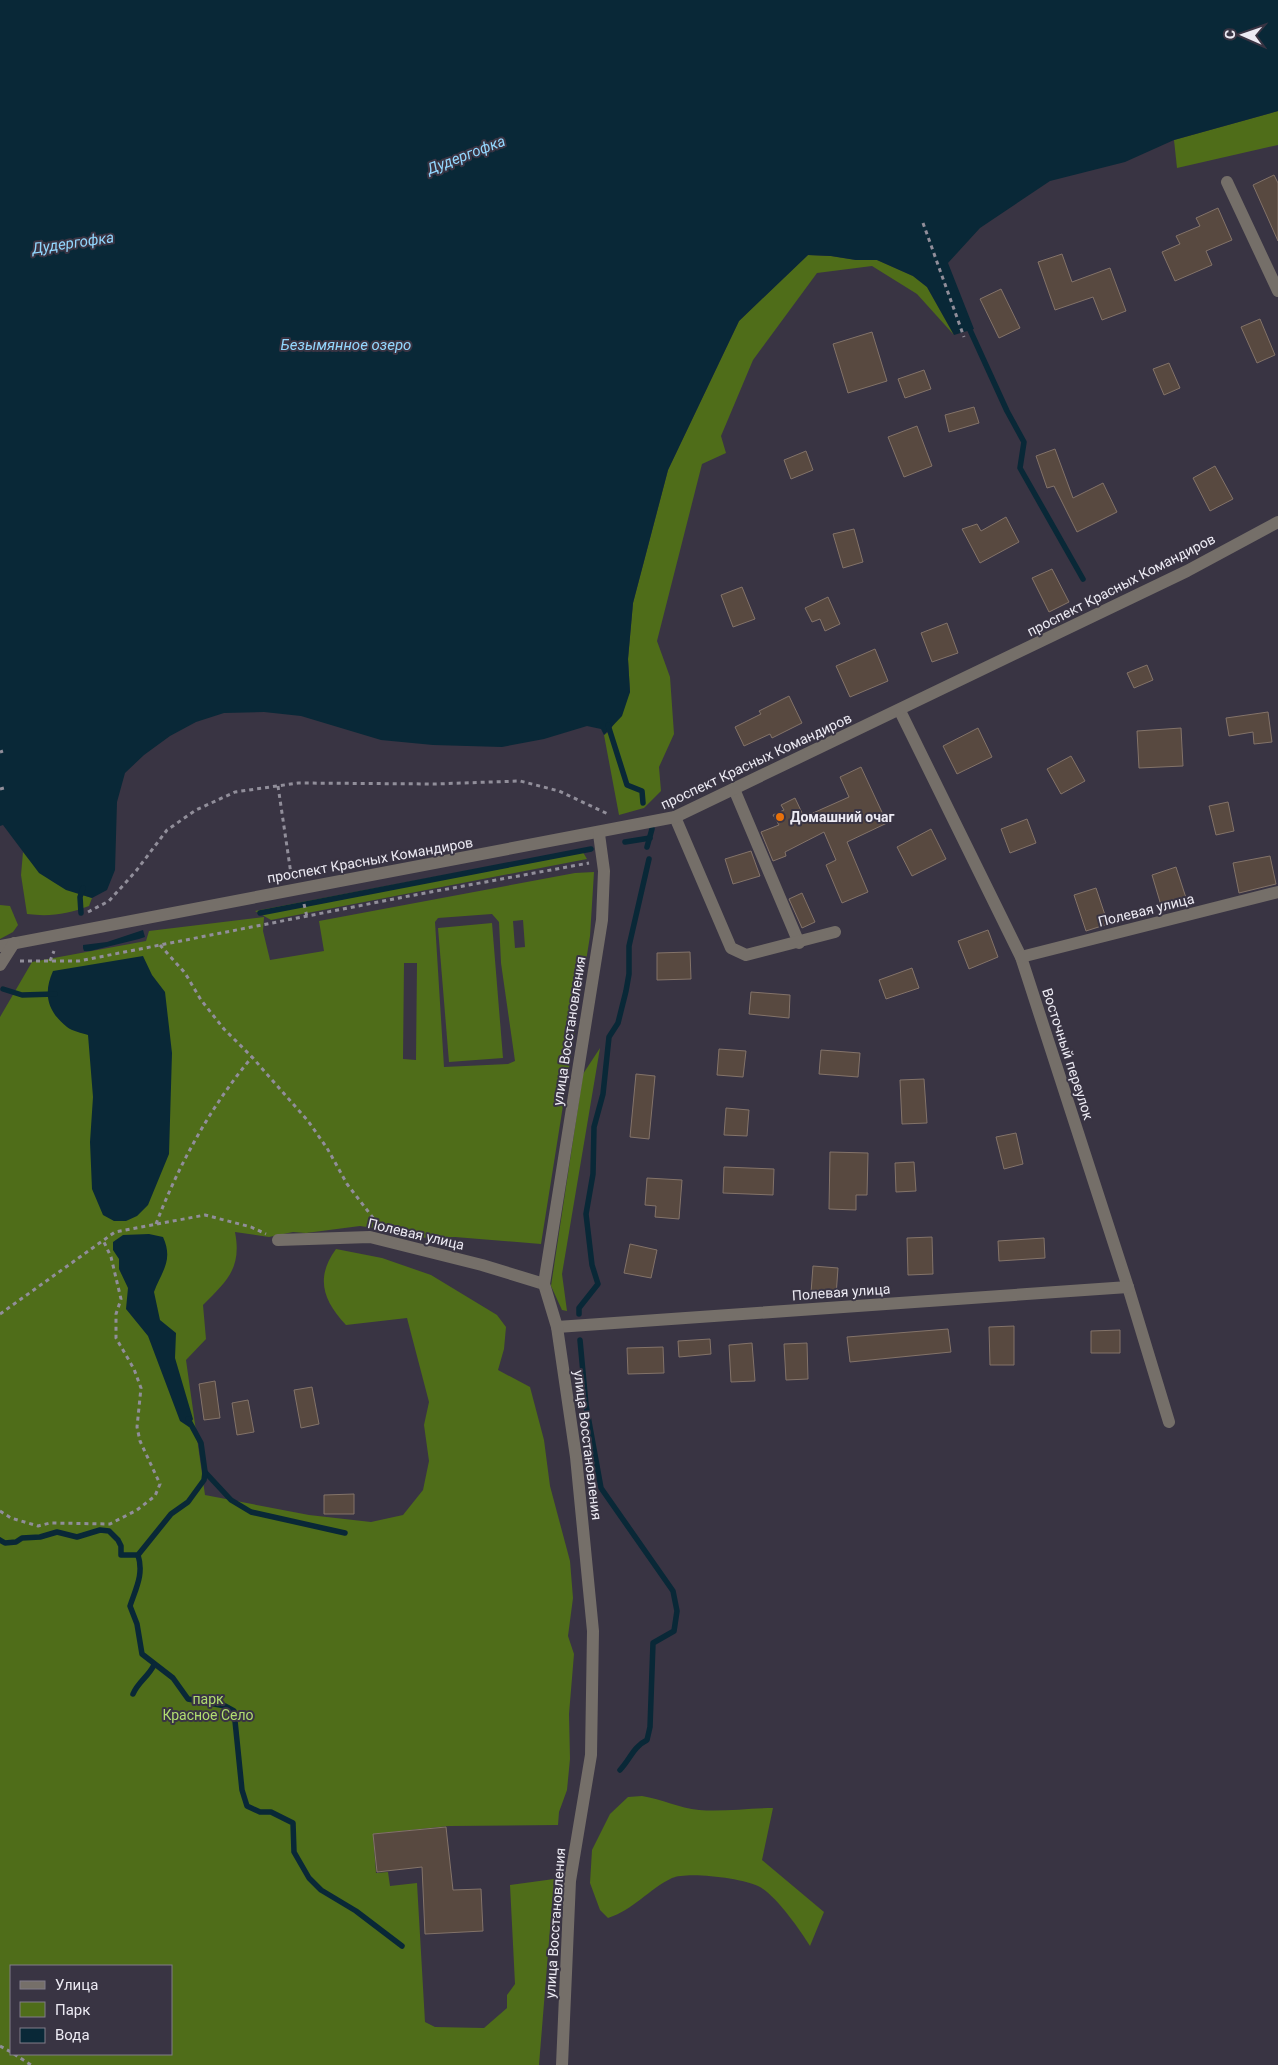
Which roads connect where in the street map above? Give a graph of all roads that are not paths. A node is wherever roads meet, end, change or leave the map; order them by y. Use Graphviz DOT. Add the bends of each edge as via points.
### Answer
graph roads {
  1 [pos="1227,182"];
  2 [pos="1278,291"];
  3 [pos="1278,522"];
  4 [pos="900,711"];
  5 [pos="734,790"];
  6 [pos="675,818"];
  7 [pos="598,834"];
  8 [pos="1278,892"];
  9 [pos="835,932"];
  10 [pos="14,943"];
  11 [pos="800,943"];
  12 [pos="0,946"];
  13 [pos="1020,957"];
  14 [pos="0,965"];
  15 [pos="278,1240"];
  16 [pos="544,1284"];
  17 [pos="1128,1287"];
  18 [pos="557,1327"];
  19 [pos="1169,1422"];
  20 [pos="562,2065"];
  1 -- 2 [label="street"];
  3 -- 4 [label="street, проспект Красных Командиров" via="1187,571"];
  4 -- 5 [label="street, проспект Красных Командиров"];
  4 -- 13 [label="street, Восточный переулок"];
  5 -- 6 [label="street, проспект Красных Командиров"];
  5 -- 11 [label="street"];
  6 -- 7 [label="street, проспект Красных Командиров"];
  6 -- 11 [label="street" via="731,948 746,955"];
  7 -- 10 [label="street, проспект Красных Командиров"];
  7 -- 16 [label="street, улица Восстановления" via="604,871 602,920"];
  8 -- 13 [label="street, Полевая улица"];
  9 -- 11 [label="street"];
  10 -- 12 [label="street, проспект Красных Командиров"];
  10 -- 14 [label="street"];
  13 -- 17 [label="street, Восточный переулок"];
  15 -- 16 [label="street, Полевая улица" via="353,1236 388,1241 482,1264"];
  16 -- 18 [label="street, улица Восстановления"];
  17 -- 18 [label="street, Полевая улица"];
  17 -- 19 [label="street, Восточный переулок"];
  18 -- 20 [label="street, улица Восстановления" via="576,1457 594,1632 591,1755 570,1881"];
}
